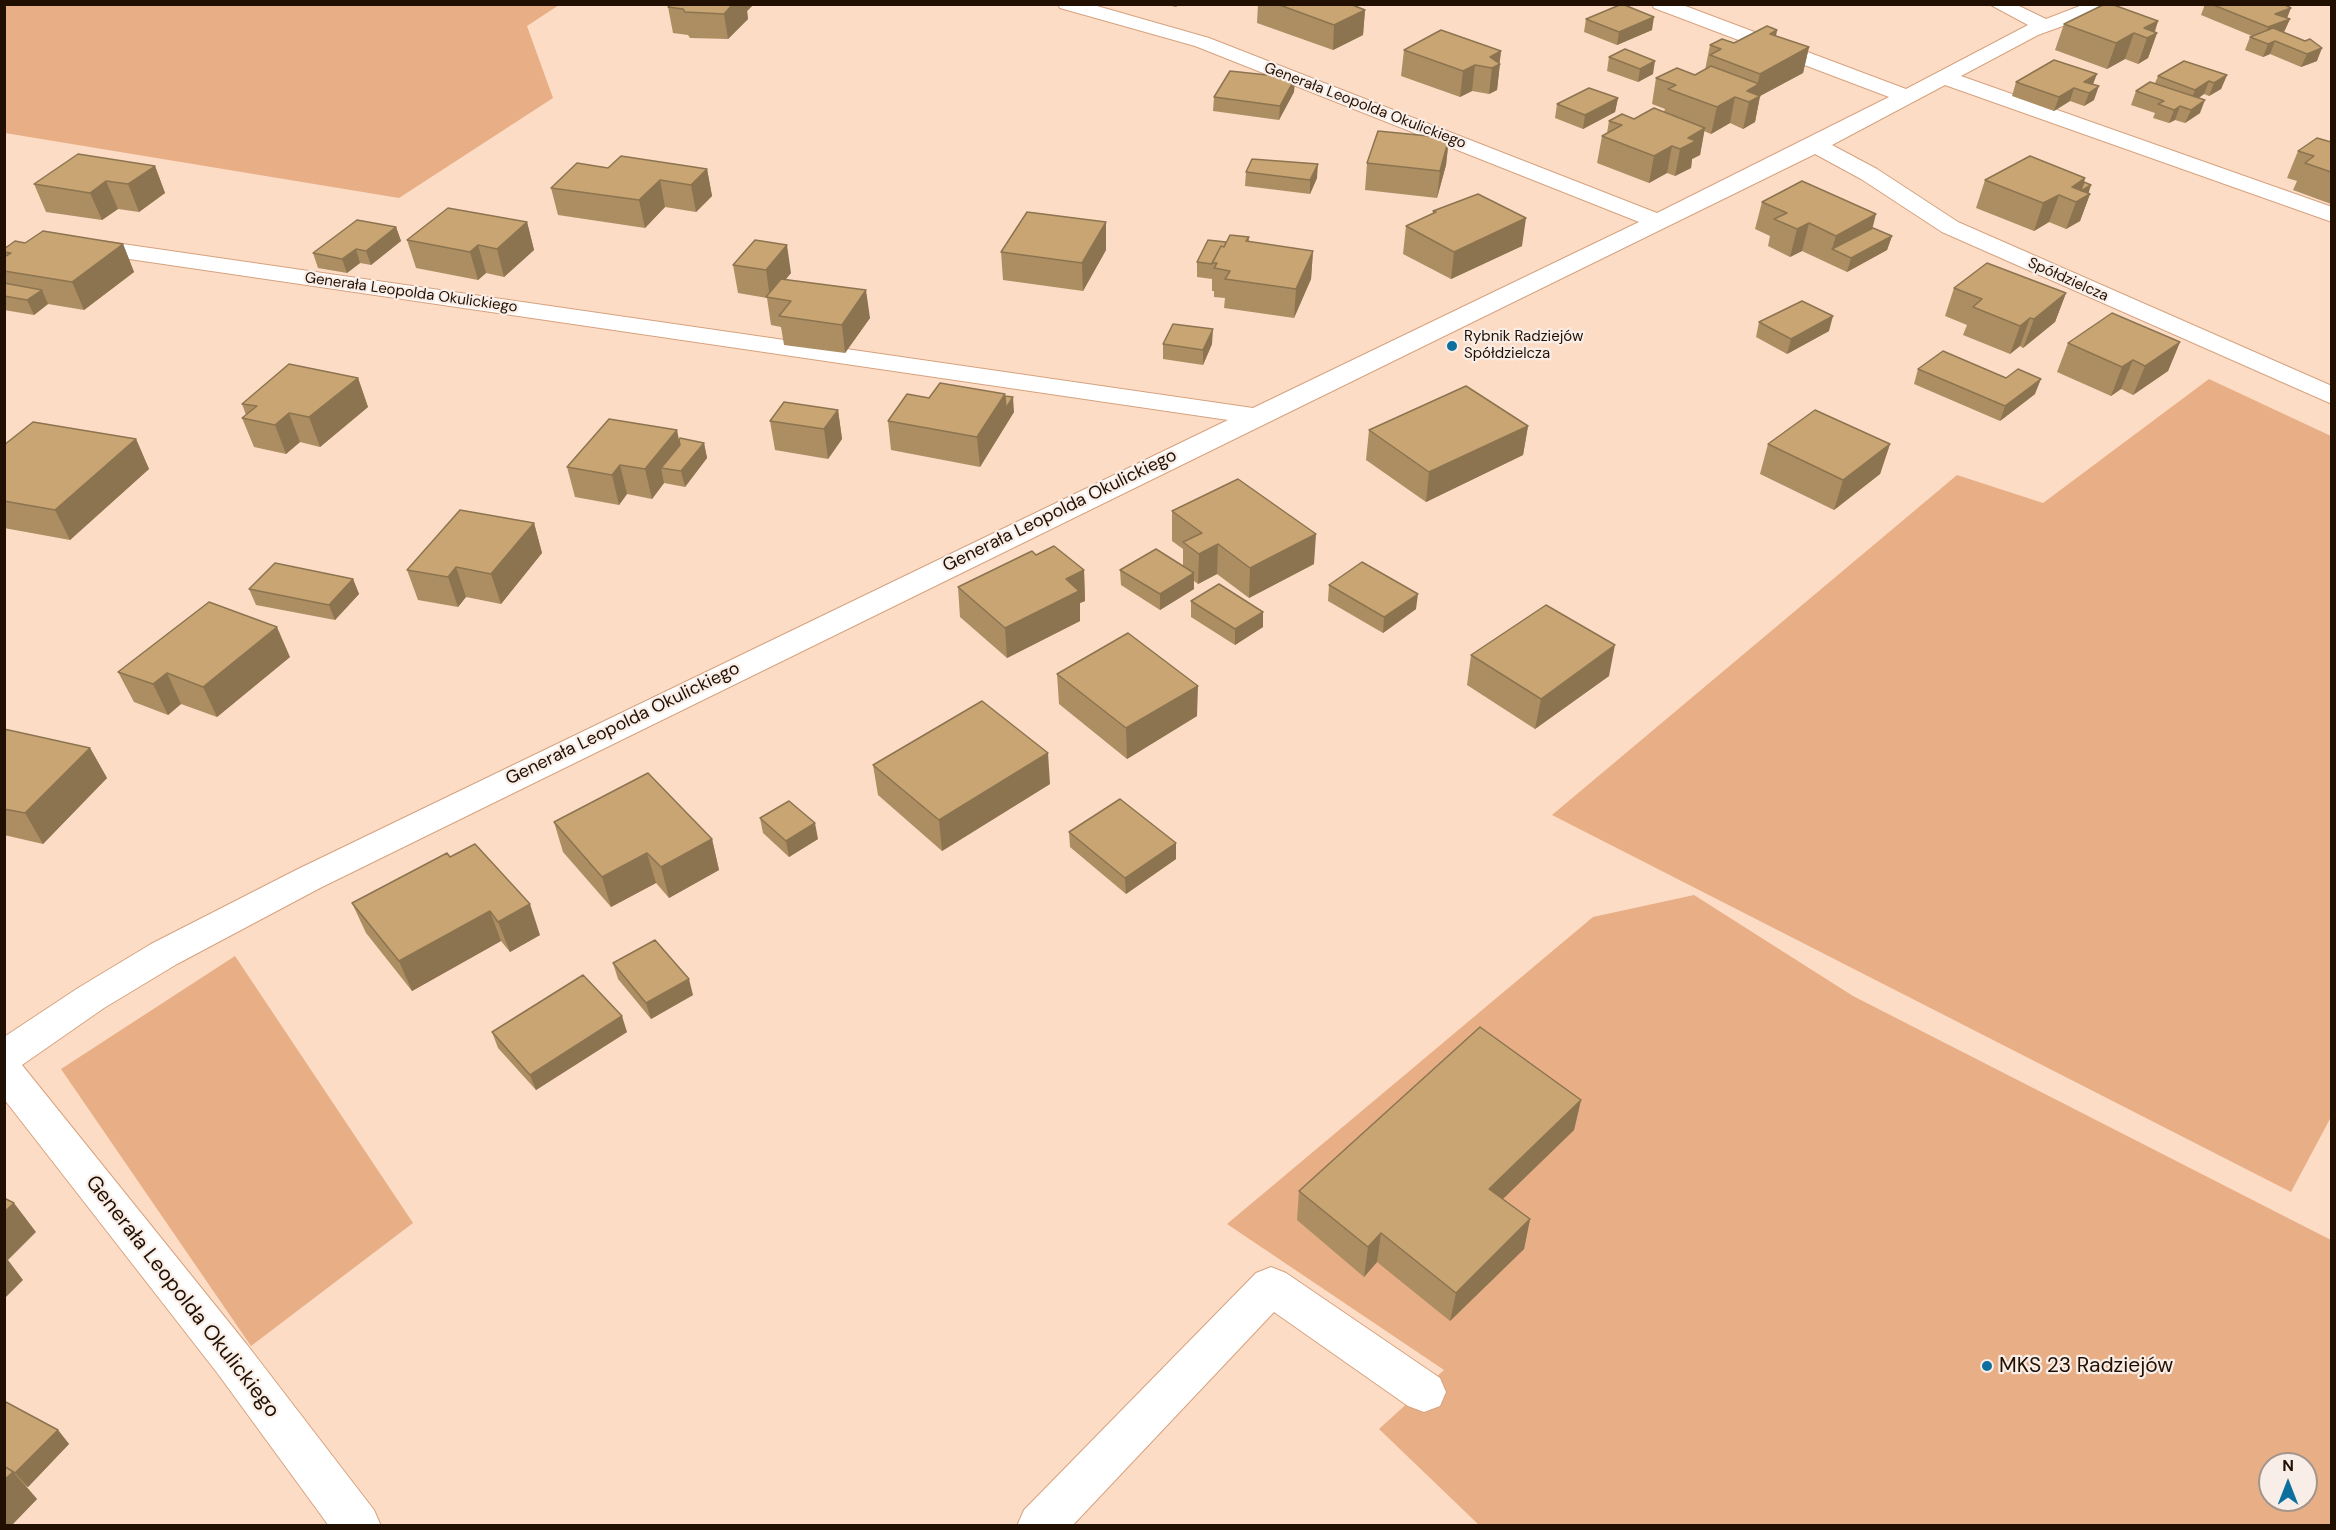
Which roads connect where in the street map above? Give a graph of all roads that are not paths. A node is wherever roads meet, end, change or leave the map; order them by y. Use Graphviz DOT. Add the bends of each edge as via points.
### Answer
graph roads {
  1 [pos="1067,4"];
  2 [pos="1661,4"];
  3 [pos="1998,4"];
  4 [pos="2105,4"];
  5 [pos="2043,25"];
  6 [pos="1943,77"];
  7 [pos="1908,97"];
  8 [pos="1815,145"];
  9 [pos="2331,216"];
  10 [pos="1658,221"];
  11 [pos="102,248"];
  12 [pos="2331,396"];
  13 [pos="1255,416"];
  14 [pos="4,1057"];
  15 [pos="4,1070"];
  16 [pos="1424,1392"];
  17 [pos="358,1526"];
  18 [pos="1040,1526"];
  1 -- 10 [label="street, Generała Leopolda Okulickiego" via="1202,42"];
  2 -- 7 [label="street"];
  3 -- 5 [label="street"];
  4 -- 5 [label="street, Generała Leopolda Okulickiego"];
  5 -- 6 [label="street, Generała Leopolda Okulickiego"];
  6 -- 7 [label="street, Generała Leopolda Okulickiego"];
  6 -- 9 [label="street"];
  7 -- 8 [label="street, Generała Leopolda Okulickiego"];
  8 -- 10 [label="street, Generała Leopolda Okulickiego"];
  8 -- 12 [label="street, Spółdzielcza" via="1869,174 1950,227"];
  10 -- 13 [label="street, Generała Leopolda Okulickiego"];
  11 -- 13 [label="street, Generała Leopolda Okulickiego"];
  13 -- 14 [label="street, Generała Leopolda Okulickiego" via="232,917 111,986"];
  15 -- 17 [label="street, Generała Leopolda Okulickiego" via="233,1360"];
  16 -- 18 [label="street" via="1271,1286"];
}
